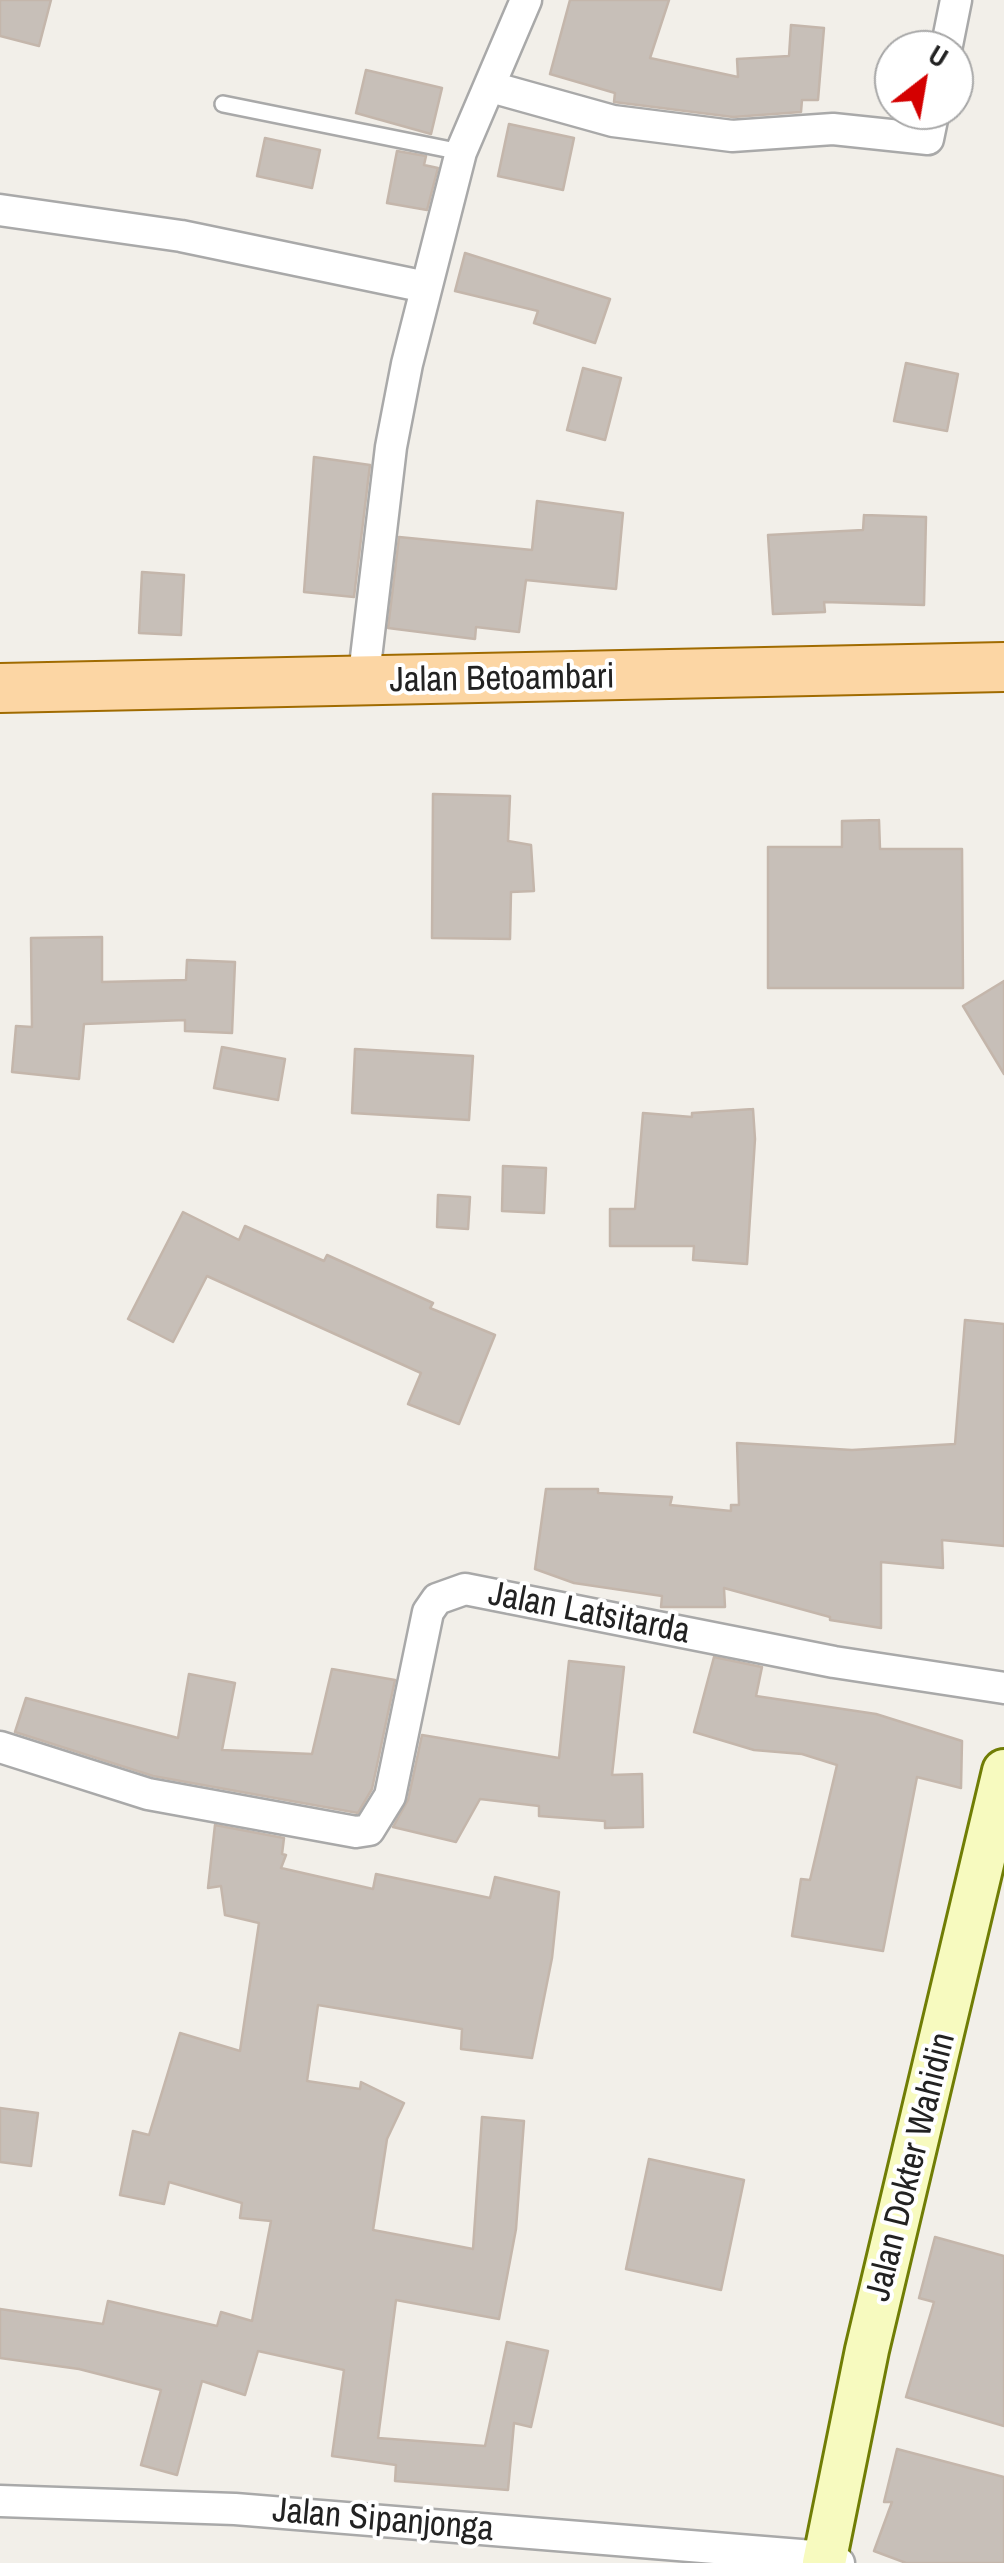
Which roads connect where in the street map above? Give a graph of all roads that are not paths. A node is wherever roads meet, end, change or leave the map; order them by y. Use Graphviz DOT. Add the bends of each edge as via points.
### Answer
graph roads {
  1 [pos="526,0"];
  2 [pos="956,0"];
  3 [pos="950,30"];
  4 [pos="491,86"];
  5 [pos="222,104"];
  6 [pos="930,130"];
  7 [pos="461,152"];
  8 [pos="0,210"];
  9 [pos="426,287"];
  10 [pos="1004,667"];
  11 [pos="364,684"];
  12 [pos="0,688"];
  13 [pos="1004,696"];
  14 [pos="0,717"];
  15 [pos="1004,1688"];
  16 [pos="0,1748"];
  17 [pos="1004,1771"];
  18 [pos="991,1896"];
  19 [pos="0,2501"];
  20 [pos="829,2561"];
  1 -- 4 [label="street"];
  2 -- 3 [label="street"];
  4 -- 6 [label="street" via="613,120 732,136 833,129 928,140"];
  4 -- 7 [label="street"];
  5 -- 7 [label="lane"];
  7 -- 9 [label="street"];
  8 -- 9 [label="street" via="181,236"];
  9 -- 11 [label="street" via="391,447"];
  10 -- 11 [label="main road, Jalan Betoambari"];
  11 -- 12 [label="main road, Jalan Betoambari"];
  13 -- 14 [label="main road, Jalan Betoambari"];
  15 -- 16 [label="street, Jalan Latsitarda" via="834,1662 465,1589 437,1599 428,1612 390,1796 369,1830 148,1794"];
  17 -- 18 [label="street, Jalan Dokter Wahidin"];
  18 -- 20 [label="street, Jalan Dokter Wahidin" via="868,2350"];
  19 -- 20 [label="street, Jalan Sipanjonga" via="235,2509"];
}
